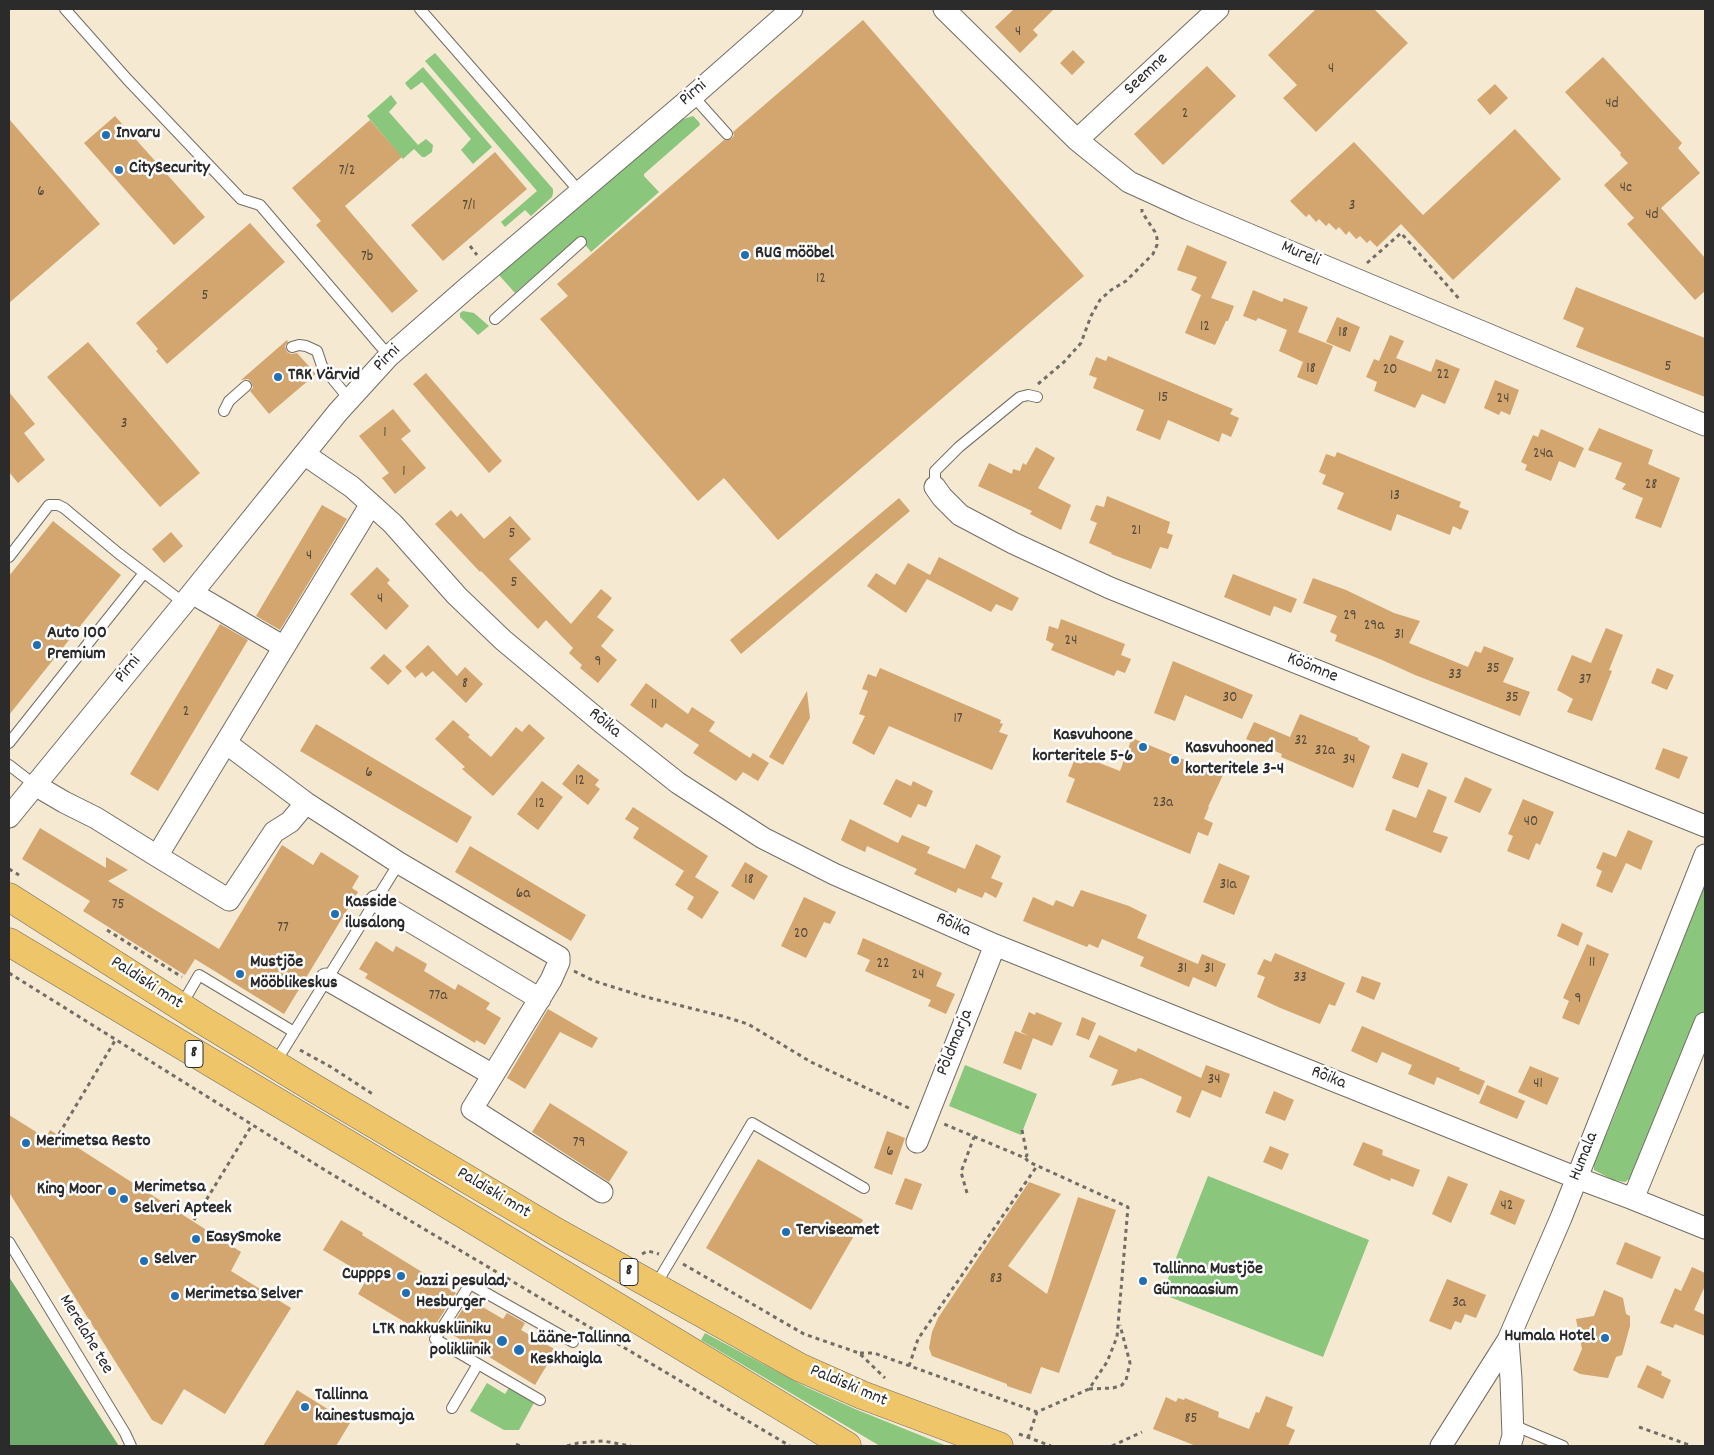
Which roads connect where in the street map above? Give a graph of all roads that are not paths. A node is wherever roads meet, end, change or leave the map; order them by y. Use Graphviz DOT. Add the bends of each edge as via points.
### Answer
graph roads {
  1 [pos="65,9"];
  2 [pos="420,9"];
  3 [pos="792,9"];
  4 [pos="944,9"];
  5 [pos="1218,9"];
  6 [pos="85,14"];
  7 [pos="76,22"];
  8 [pos="693,96"];
  9 [pos="726,134"];
  10 [pos="1077,140"];
  11 [pos="580,192"];
  12 [pos="581,242"];
  13 [pos="496,319"];
  14 [pos="292,347"];
  15 [pos="389,356"];
  16 [pos="246,386"];
  17 [pos="1033,396"];
  18 [pos="350,400"];
  19 [pos="224,412"];
  20 [pos="1705,425"];
  21 [pos="304,454"];
  22 [pos="935,487"];
  23 [pos="371,504"];
  24 [pos="9,557"];
  25 [pos="144,573"];
  26 [pos="188,598"];
  27 [pos="284,648"];
  28 [pos="9,742"];
  29 [pos="226,743"];
  30 [pos="9,766"];
  31 [pos="35,785"];
  32 [pos="306,802"];
  33 [pos="9,816"];
  34 [pos="1705,826"];
  35 [pos="157,856"];
  36 [pos="1705,856"];
  37 [pos="399,862"];
  38 [pos="9,897"];
  39 [pos="376,901"];
  40 [pos="9,942"];
  41 [pos="995,945"];
  42 [pos="326,980"];
  43 [pos="540,999"];
  44 [pos="181,1007"];
  45 [pos="1705,1023"];
  46 [pos="294,1032"];
  47 [pos="275,1064"];
  48 [pos="493,1075"];
  49 [pos="917,1142"];
  50 [pos="1577,1178"];
  51 [pos="864,1188"];
  52 [pos="602,1192"];
  53 [pos="1633,1198"];
  54 [pos="1705,1228"];
  55 [pos="9,1242"];
  56 [pos="655,1287"];
  57 [pos="1508,1340"];
  58 [pos="573,1342"];
  59 [pos="478,1364"];
  60 [pos="540,1400"];
  61 [pos="452,1408"];
  62 [pos="1513,1425"];
  63 [pos="1006,1439"];
  64 [pos="131,1446"];
  65 [pos="847,1446"];
  66 [pos="1441,1446"];
  67 [pos="1510,1446"];
  68 [pos="1563,1446"];
  1 -- 7 [label="lane"];
  2 -- 11 [label="lane"];
  3 -- 8 [label="street, Pirni"];
  4 -- 10 [label="street, Mureli"];
  5 -- 10 [label="street, Seemne"];
  6 -- 7 [label="lane"];
  7 -- 15 [label="lane" via="241,199 260,205"];
  8 -- 9 [label="lane"];
  8 -- 11 [label="street, Pirni"];
  10 -- 20 [label="street, Mureli" via="1129,182 1151,192"];
  11 -- 15 [label="street, Pirni"];
  12 -- 13 [label="lane"];
  14 -- 18 [label="lane" via="306,346 316,351 322,366"];
  15 -- 18 [label="street, Pirni"];
  16 -- 19 [label="lane" via="229,401"];
  17 -- 22 [label="lane" via="1020,397 959,447 935,471"];
  18 -- 21 [label="street, Pirni"];
  21 -- 23 [label="street, Rõika"];
  21 -- 26 [label="street, Pirni"];
  22 -- 34 [label="street, Köömne" via="960,515 1110,588"];
  23 -- 27 [label="street"];
  23 -- 41 [label="street, Rõika" via="456,596 503,640 678,782 772,843"];
  24 -- 25 [label="lane" via="49,505 58,505"];
  25 -- 26 [label="lane"];
  25 -- 28 [label="lane"];
  26 -- 27 [label="street"];
  26 -- 31 [label="street, Pirni"];
  27 -- 29 [label="street"];
  29 -- 32 [label="street"];
  29 -- 35 [label="street"];
  30 -- 31 [label="lane"];
  31 -- 33 [label="street, Pirni"];
  31 -- 35 [label="street"];
  32 -- 35 [label="street" via="290,822 274,832 229,900"];
  32 -- 37 [label="street"];
  36 -- 50 [label="street, Humala"];
  37 -- 39 [label="lane"];
  37 -- 43 [label="street" via="559,957 560,962"];
  38 -- 44 [label="main road, Paldiski mnt / 8"];
  39 -- 42 [label="lane"];
  39 -- 43 [label="street"];
  40 -- 65 [label="main road, Paldiski mnt / 8"];
  41 -- 49 [label="street, Põldmarja"];
  41 -- 50 [label="street, Rõika"];
  42 -- 46 [label="lane"];
  42 -- 48 [label="street"];
  43 -- 48 [label="street"];
  44 -- 46 [label="lane" via="199,975"];
  44 -- 47 [label="main road, Paldiski mnt / 8"];
  45 -- 53 [label="street"];
  46 -- 47 [label="lane"];
  47 -- 56 [label="main road, Paldiski mnt / 8" via="558,1233"];
  48 -- 52 [label="street" via="472,1109"];
  50 -- 53 [label="street, Rõika"];
  50 -- 57 [label="street, Humala"];
  51 -- 56 [label="lane" via="752,1122"];
  53 -- 54 [label="street, Rõika"];
  55 -- 64 [label="lane, Merelahe tee"];
  56 -- 63 [label="main road, Paldiski mnt / 8" via="799,1367 862,1395"];
  57 -- 62 [label="street"];
  57 -- 66 [label="street, Humala"];
  58 -- 59 [label="lane" via="470,1284 435,1339"];
  59 -- 60 [label="lane"];
  59 -- 61 [label="lane"];
  62 -- 67 [label="street"];
  62 -- 68 [label="lane"];
}
